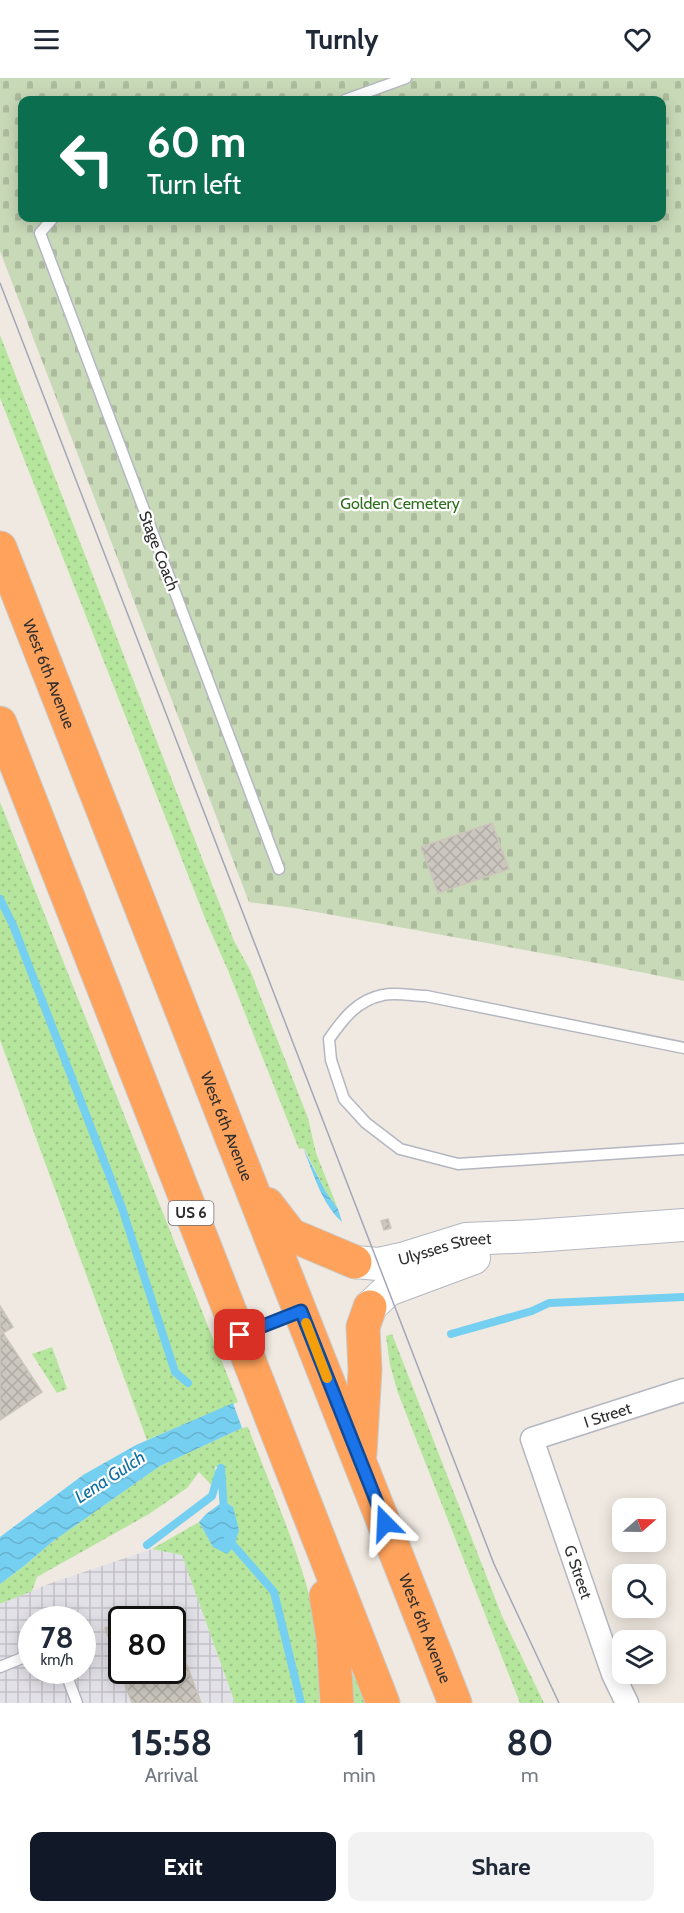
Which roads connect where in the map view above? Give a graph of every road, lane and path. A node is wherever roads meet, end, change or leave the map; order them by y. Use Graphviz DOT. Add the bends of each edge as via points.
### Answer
graph roads {
  1 [pos="405,78"];
  2 [pos="356,96"];
  3 [pos="50,222"];
  4 [pos="0,548"];
  5 [pos="0,723"];
  6 [pos="279,869"];
  7 [pos="684,1048"];
  8 [pos="684,1149"];
  9 [pos="247,1178"];
  10 [pos="684,1225"];
  11 [pos="534,1236"];
  12 [pos="355,1262"];
  13 [pos="370,1307"];
  14 [pos="301,1311"];
  15 [pos="240,1335"];
  16 [pos="684,1390"];
  17 [pos="531,1439"];
  18 [pos="360,1461"];
  19 [pos="314,1526"];
  20 [pos="18,1660"];
  21 [pos="0,1667"];
  22 [pos="70,1684"];
  23 [pos="77,1703"];
  24 [pos="337,1703"];
  25 [pos="382,1703"];
  26 [pos="455,1703"];
  27 [pos="627,1703"];
  1 -- 2 [label="lane"];
  3 -- 6 [label="lane, Stage Coach" via="40,233"];
  4 -- 9 [label="highway, West 6th Avenue"];
  5 -- 15 [label="highway, US 6"];
  7 -- 8 [label="lane" via="426,996 383,995 360,1004 347,1014 329,1039 331,1060 344,1099 366,1123 400,1149 458,1164"];
  9 -- 12 [label="highway" via="291,1235"];
  9 -- 14 [label="highway, West 6th Avenue"];
  10 -- 11 [label="street, Ulysses Street"];
  11 -- 12 [label="street, Ulysses Street" via="466,1239 378,1264"];
  11 -- 13 [label="street, Ulysses Street" via="388,1290"];
  13 -- 18 [label="highway" via="363,1327"];
  14 -- 15 [label="lane"];
  14 -- 18 [label="highway, West 6th Avenue"];
  15 -- 19 [label="highway, US 6"];
  16 -- 17 [label="street, I Street"];
  17 -- 27 [label="street, G Street" via="613,1674"];
  18 -- 26 [label="highway, West 6th Avenue"];
  19 -- 24 [label="highway" via="333,1638"];
  19 -- 25 [label="highway, US 6"];
  20 -- 21 [label="lane"];
  22 -- 23 [label="lane"];
}
